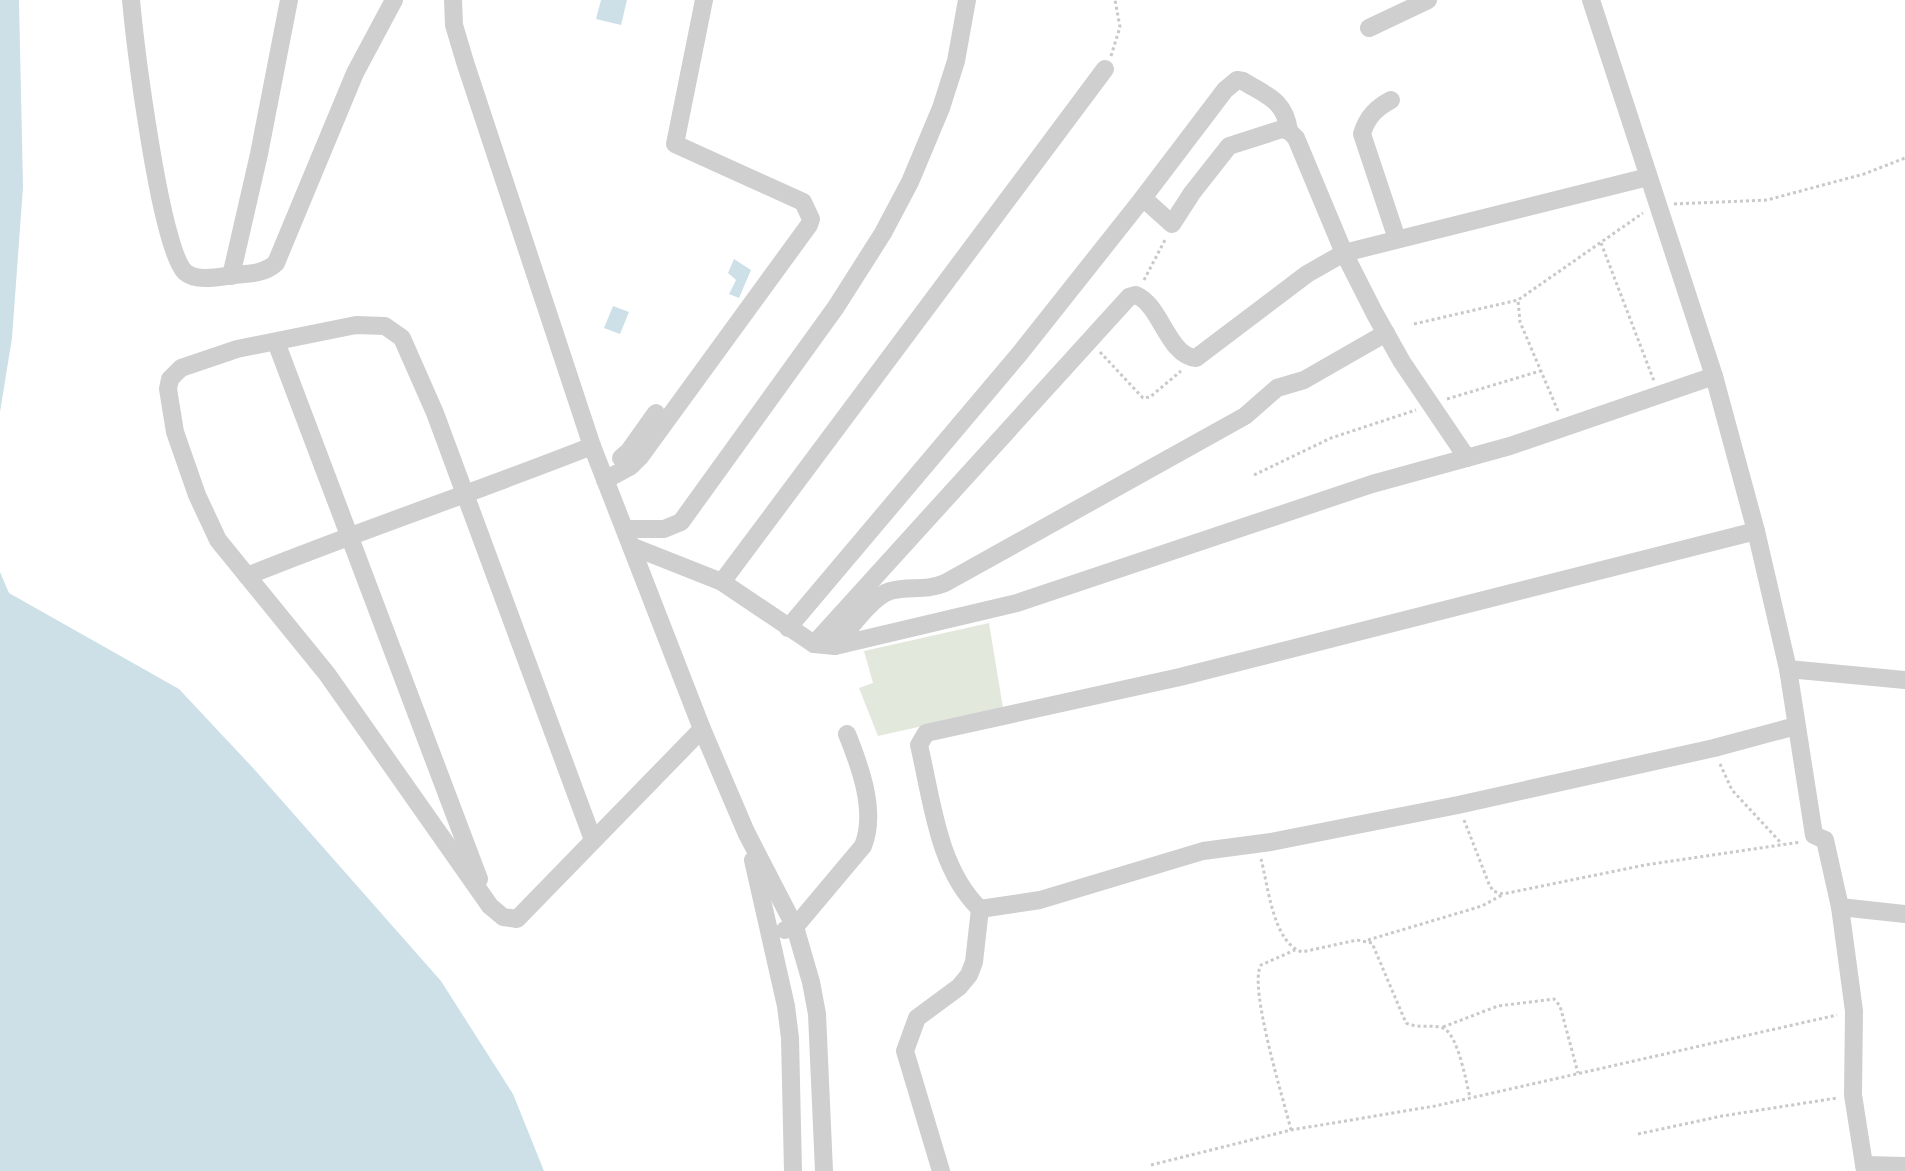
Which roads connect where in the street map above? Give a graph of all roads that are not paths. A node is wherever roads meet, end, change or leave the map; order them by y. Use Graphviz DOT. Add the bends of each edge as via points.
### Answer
graph roads {
  1 [pos="131,0"];
  2 [pos="288,0"];
  3 [pos="394,0"];
  4 [pos="453,0"];
  5 [pos="704,0"];
  6 [pos="967,0"];
  7 [pos="1428,0"];
  8 [pos="1591,0"];
  9 [pos="1368,28"];
  10 [pos="1105,69"];
  11 [pos="1391,100"];
  12 [pos="1288,131"];
  13 [pos="1648,177"];
  14 [pos="1143,198"];
  15 [pos="796,211"];
  16 [pos="1397,239"];
  17 [pos="792,250"];
  18 [pos="1344,253"];
  19 [pos="231,276"];
  20 [pos="1386,333"];
  21 [pos="276,342"];
  22 [pos="1714,376"];
  23 [pos="656,412"];
  24 [pos="592,446"];
  25 [pos="1467,458"];
  26 [pos="603,474"];
  27 [pos="466,495"];
  28 [pos="1756,531"];
  29 [pos="348,536"];
  30 [pos="628,538"];
  31 [pos="248,576"];
  32 [pos="722,582"];
  33 [pos="788,628"];
  34 [pos="814,644"];
  35 [pos="835,646"];
  36 [pos="1788,669"];
  37 [pos="1905,680"];
  38 [pos="1796,726"];
  39 [pos="702,729"];
  40 [pos="847,734"];
  41 [pos="746,832"];
  42 [pos="593,840"];
  43 [pos="490,906"];
  44 [pos="1840,907"];
  45 [pos="980,909"];
  46 [pos="1905,914"];
  47 [pos="795,927"];
  48 [pos="770,935"];
  49 [pos="823,1150"];
  50 [pos="793,1162"];
  51 [pos="1905,1166"];
  52 [pos="1864,1168"];
  53 [pos="824,1171"];
  54 [pos="940,1171"];
  1 -- 19 [label="street" via="153,160 168,232 186,273 198,278"];
  2 -- 19 [label="street"];
  3 -- 19 [label="street" via="355,74 280,257 261,272"];
  4 -- 24 [label="street" via="454,25 465,62"];
  5 -- 17 [label="street" via="675,144 803,202 810,225"];
  6 -- 30 [label="street" via="956,60 927,146 857,275 681,522"];
  7 -- 9 [label="street"];
  8 -- 13 [label="street"];
  10 -- 32 [label="street"];
  11 -- 16 [label="street" via="1379,106 1365,122 1362,134"];
  12 -- 14 [label="street" via="1282,129 1229,146 1172,224"];
  12 -- 14 [label="street" via="1287,116 1279,104 1238,80 1225,90"];
  12 -- 18 [label="street" via="1296,138"];
  13 -- 16 [label="street"];
  13 -- 22 [label="street"];
  14 -- 33 [label="street" via="1021,352"];
  15 -- 17 [label="street" via="800,218 786,243"];
  16 -- 18 [label="street"];
  17 -- 26 [label="street" via="640,457 631,466"];
  18 -- 20 [label="street"];
  18 -- 34 [label="street" via="1307,274 1196,358 1181,350 1149,305 1136,295 1129,297"];
  20 -- 25 [label="street"];
  20 -- 35 [label="street" via="1304,380 1276,388 1245,416 945,583 921,590 888,591 874,601"];
  21 -- 27 [label="street" via="356,325 377,325 395,331 408,347"];
  21 -- 29 [label="street"];
  21 -- 31 [label="street" via="237,349 181,368 170,379 168,388 175,432 207,521"];
  22 -- 25 [label="street"];
  22 -- 28 [label="street"];
  23 -- 26 [label="street" via="626,455"];
  24 -- 26 [label="street"];
  24 -- 27 [label="street"];
  25 -- 35 [label="street" via="1372,484 1017,603"];
  26 -- 30 [label="street"];
  27 -- 29 [label="street"];
  27 -- 42 [label="street"];
  28 -- 36 [label="street"];
  28 -- 45 [label="street" via="1180,677 926,733 919,745 943,845 961,886"];
  29 -- 31 [label="street"];
  29 -- 43 [label="street"];
  30 -- 32 [label="street"];
  30 -- 39 [label="street"];
  31 -- 43 [label="street" via="327,674"];
  32 -- 33 [label="street"];
  33 -- 34 [label="street"];
  34 -- 35 [label="street"];
  36 -- 37 [label="street"];
  36 -- 38 [label="street"];
  38 -- 44 [label="street" via="1814,835 1825,840"];
  38 -- 45 [label="street" via="1458,805 1203,851 1040,900"];
  39 -- 41 [label="street"];
  39 -- 42 [label="street"];
  40 -- 47 [label="street" via="866,799 867,835 863,846"];
  41 -- 47 [label="street"];
  41 -- 48 [label="street"];
  42 -- 43 [label="street" via="517,919 503,917"];
  44 -- 46 [label="street"];
  44 -- 52 [label="street" via="1854,1011 1853,1095"];
  45 -- 54 [label="street" via="969,975 917,1018 905,1051"];
  47 -- 48 [label="street"];
  47 -- 49 [label="street" via="817,1014"];
  48 -- 50 [label="street" via="788,1027"];
  49 -- 50 [label="street"];
  49 -- 53 [label="street"];
  51 -- 52 [label="street"];
}
